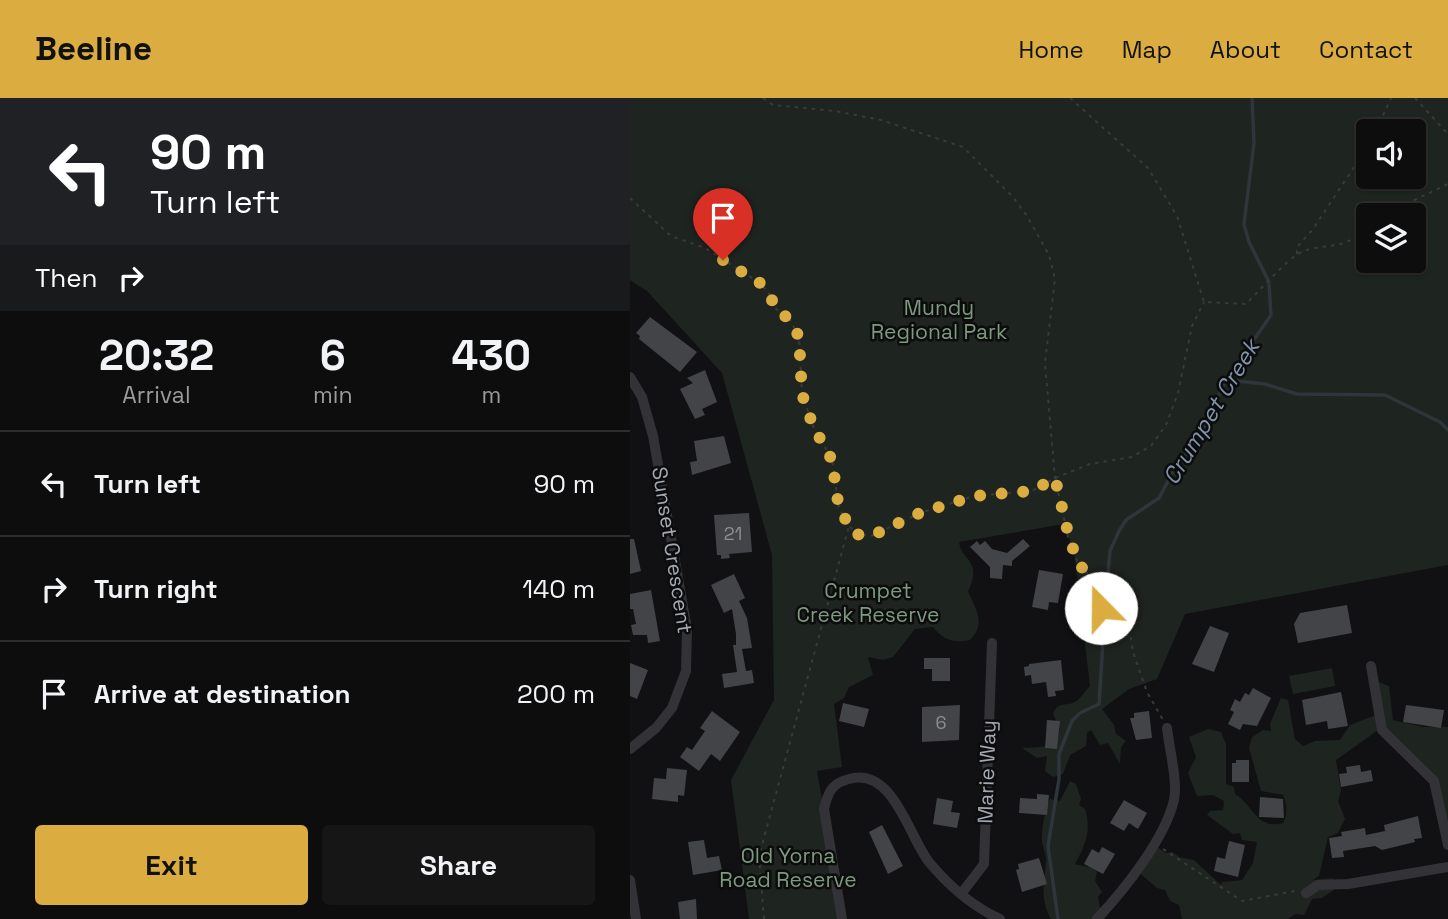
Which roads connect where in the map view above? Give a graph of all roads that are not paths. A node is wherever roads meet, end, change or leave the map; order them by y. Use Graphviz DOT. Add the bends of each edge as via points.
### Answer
graph roads {
  1 [pos="630,377"];
  2 [pos="992,643"];
  3 [pos="1371,666"];
  4 [pos="1167,728"];
  5 [pos="630,748"];
  6 [pos="1448,845"];
  7 [pos="1448,867"];
  8 [pos="630,880"];
  9 [pos="1306,893"];
  10 [pos="961,894"];
  11 [pos="636,919"];
  12 [pos="842,919"];
  13 [pos="1000,919"];
  14 [pos="1097,919"];
  1 -- 5 [label="street, Sunset Crescent" via="642,397 653,436 687,629 686,671 672,708 656,729"];
  2 -- 10 [label="street, Marie Way" via="984,864"];
  3 -- 6 [label="street" via="1382,730 1434,781"];
  4 -- 14 [label="street" via="1174,798 1153,842"];
  7 -- 9 [label="street" via="1318,885"];
  8 -- 11 [label="street"];
  10 -- 12 [label="street" via="928,860 903,812 879,785 859,776 836,782 824,809"];
  10 -- 13 [label="street"];
}
